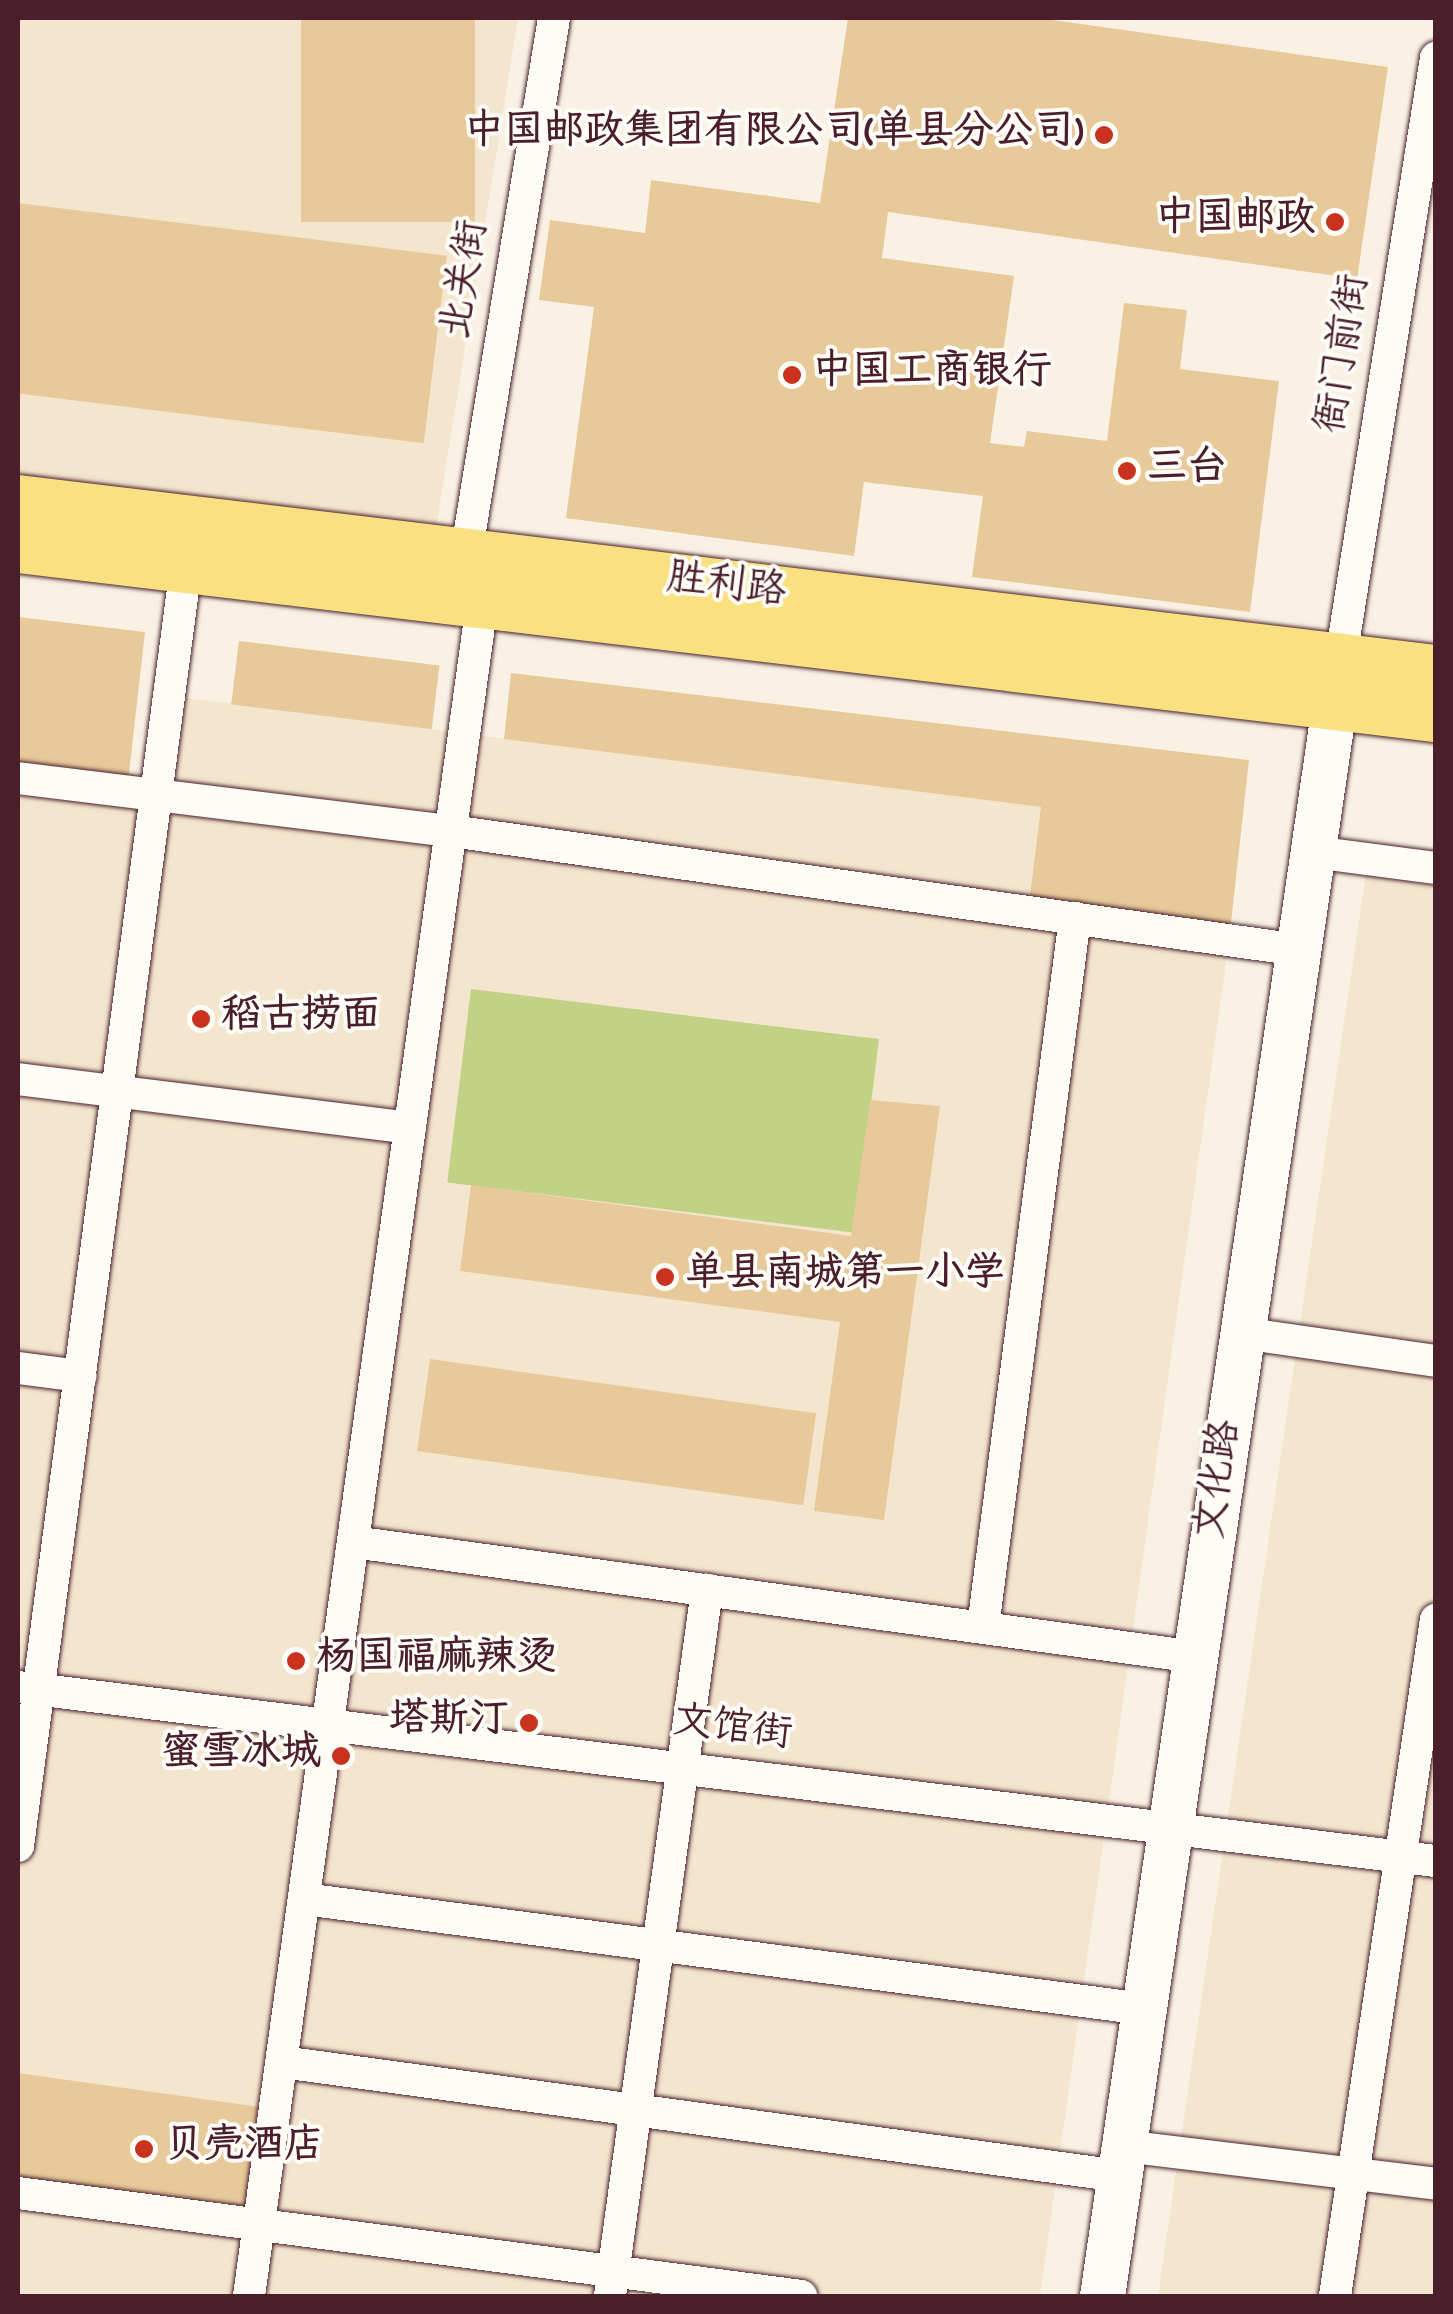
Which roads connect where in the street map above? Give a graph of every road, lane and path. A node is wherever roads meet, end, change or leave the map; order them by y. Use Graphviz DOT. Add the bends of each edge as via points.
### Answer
graph roads {
  1 [pos="554,18"];
  2 [pos="1436,58"];
  3 [pos="18,501"];
  4 [pos="18,546"];
  5 [pos="186,567"];
  6 [pos="474,579"];
  7 [pos="1436,671"];
  8 [pos="1337,686"];
  9 [pos="1436,716"];
  10 [pos="18,778"];
  11 [pos="156,795"];
  12 [pos="451,830"];
  13 [pos="1313,852"];
  14 [pos="1436,868"];
  15 [pos="1075,918"];
  16 [pos="1298,950"];
  17 [pos="18,1079"];
  18 [pos="118,1092"];
  19 [pos="410,1128"];
  20 [pos="1242,1333"];
  21 [pos="1436,1362"];
  22 [pos="18,1368"];
  23 [pos="80,1376"];
  24 [pos="353,1542"];
  25 [pos="707,1590"];
  26 [pos="1436,1619"];
  27 [pos="983,1628"];
  28 [pos="1196,1657"];
  29 [pos="28,1688"];
  30 [pos="328,1725"];
  31 [pos="682,1768"];
  32 [pos="1171,1828"];
  33 [pos="18,1846"];
  34 [pos="1400,1856"];
  35 [pos="1436,1860"];
  36 [pos="304,1899"];
  37 [pos="658,1945"];
  38 [pos="1144,2009"];
  39 [pos="282,2062"];
  40 [pos="636,2110"];
  41 [pos="1122,2161"];
  42 [pos="1353,2174"];
  43 [pos="1436,2184"];
  44 [pos="18,2192"];
  45 [pos="259,2224"];
  46 [pos="612,2284"];
  47 [pos="249,2296"];
  48 [pos="801,2296"];
  49 [pos="1102,2296"];
  50 [pos="1335,2296"];
  1 -- 6 [label="street, 北关街"];
  2 -- 8 [label="street, 衙门前街"];
  3 -- 6 [label="main road, 胜利路"];
  4 -- 5 [label="main road, 胜利路"];
  5 -- 6 [label="main road, 胜利路"];
  5 -- 11 [label="street"];
  6 -- 8 [label="main road, 胜利路"];
  6 -- 12 [label="street, 北关街"];
  7 -- 8 [label="main road, 胜利路"];
  8 -- 9 [label="main road, 胜利路"];
  8 -- 13 [label="street, 文化路"];
  10 -- 11 [label="street"];
  11 -- 12 [label="street"];
  11 -- 18 [label="street"];
  12 -- 15 [label="street"];
  12 -- 19 [label="street, 北关街"];
  13 -- 14 [label="street"];
  13 -- 16 [label="street, 文化路"];
  15 -- 16 [label="street"];
  15 -- 27 [label="street"];
  16 -- 20 [label="street, 文化路"];
  17 -- 18 [label="street"];
  18 -- 19 [label="street"];
  18 -- 23 [label="street"];
  19 -- 24 [label="street, 北关街"];
  20 -- 21 [label="street"];
  20 -- 28 [label="street, 文化路"];
  22 -- 23 [label="street"];
  23 -- 29 [label="street"];
  24 -- 25 [label="street"];
  24 -- 30 [label="street, 北关街"];
  25 -- 27 [label="street"];
  25 -- 31 [label="street"];
  26 -- 34 [label="street"];
  27 -- 28 [label="street"];
  28 -- 32 [label="street, 文化路"];
  29 -- 30 [label="street, 文馆街"];
  29 -- 33 [label="street"];
  30 -- 31 [label="street, 文馆街"];
  30 -- 36 [label="street, 北关街"];
  31 -- 32 [label="street, 文馆街"];
  31 -- 37 [label="street"];
  32 -- 34 [label="street, 文馆街"];
  32 -- 38 [label="street, 文化路"];
  34 -- 35 [label="street, 文馆街"];
  34 -- 42 [label="street"];
  36 -- 37 [label="street"];
  36 -- 39 [label="street, 北关街"];
  37 -- 38 [label="street"];
  37 -- 40 [label="street"];
  38 -- 41 [label="street, 文化路"];
  39 -- 40 [label="street"];
  39 -- 45 [label="street, 北关街"];
  40 -- 41 [label="street"];
  40 -- 46 [label="street"];
  41 -- 42 [label="street"];
  41 -- 49 [label="street, 文化路"];
  42 -- 43 [label="street"];
  42 -- 50 [label="street"];
  44 -- 45 [label="street"];
  45 -- 46 [label="street"];
  45 -- 47 [label="street, 北关街"];
  46 -- 48 [label="street"];
}
